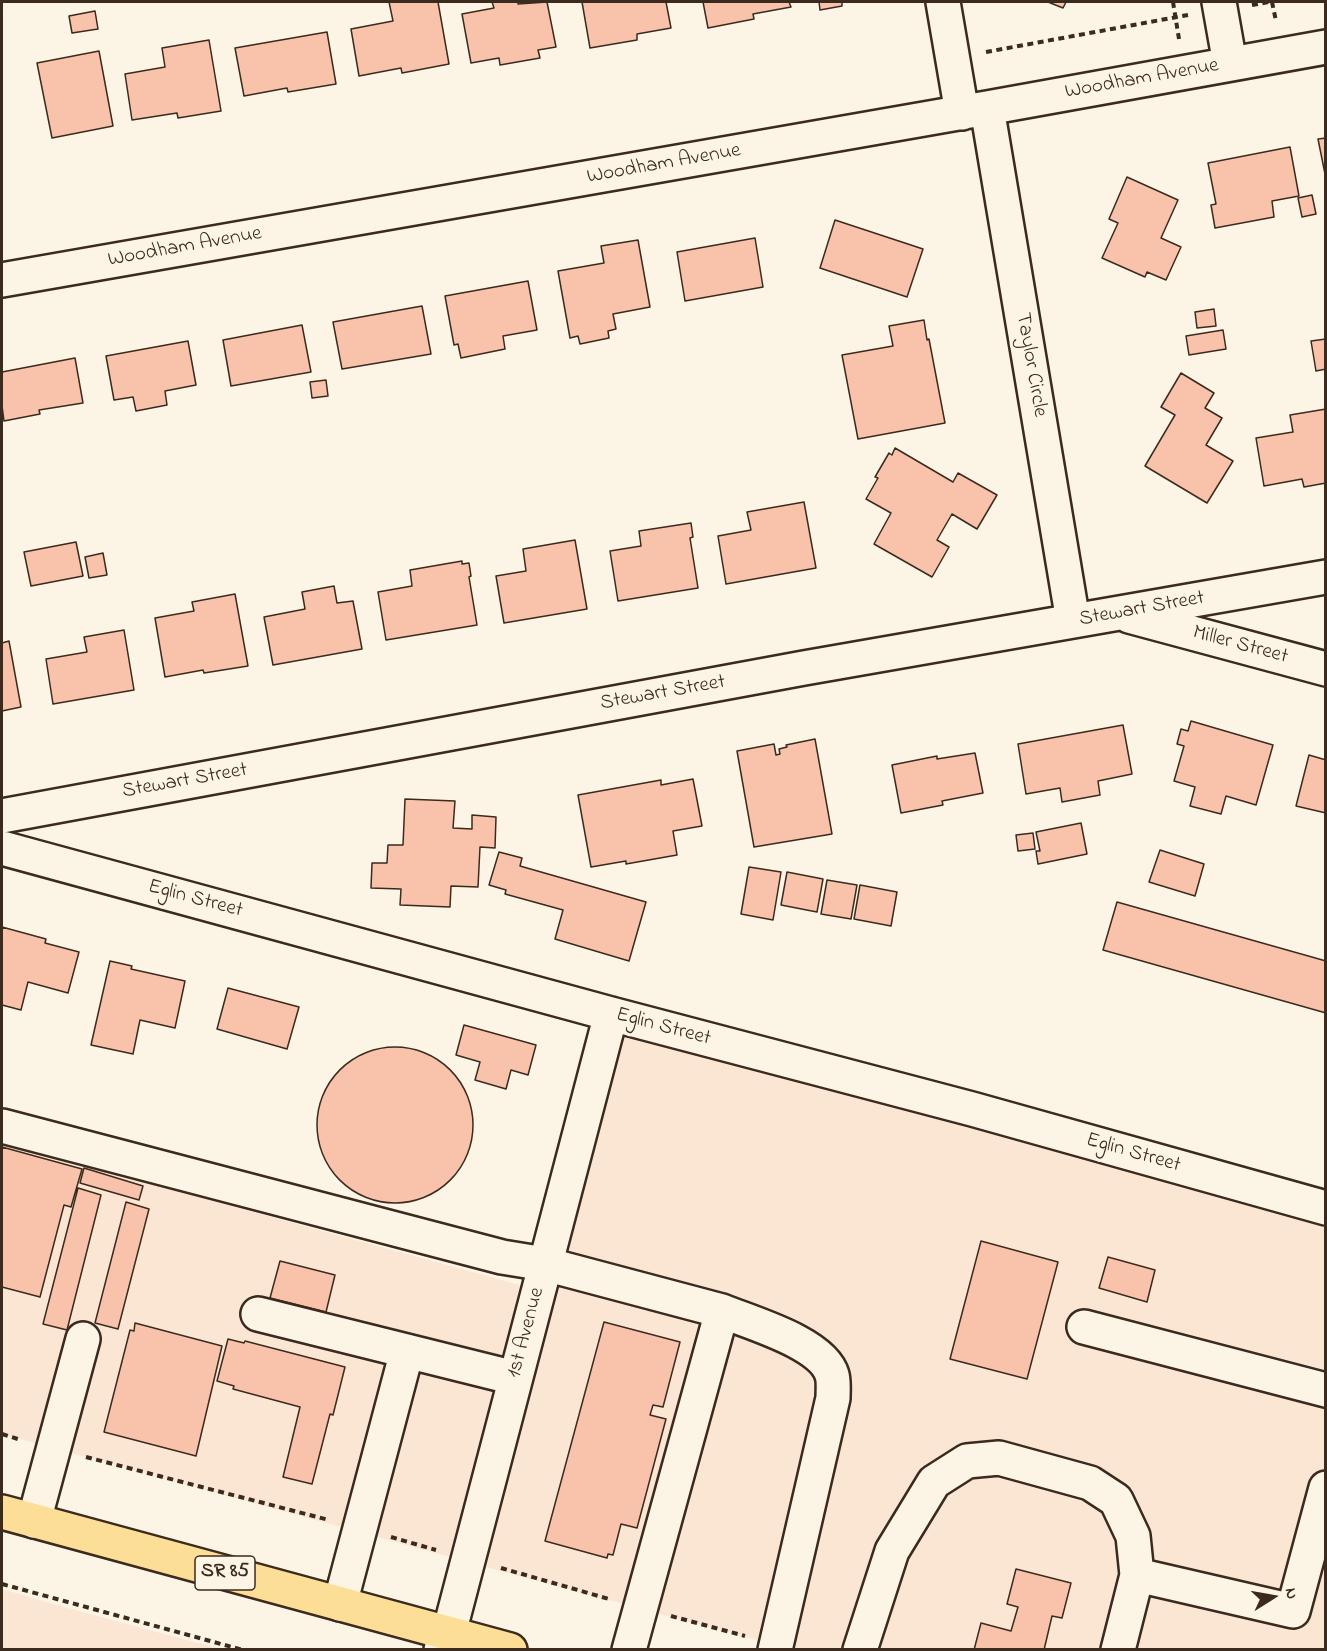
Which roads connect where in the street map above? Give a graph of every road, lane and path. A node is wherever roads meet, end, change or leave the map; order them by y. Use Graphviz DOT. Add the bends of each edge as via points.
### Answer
graph roads {
  1 [pos="943,2"];
  2 [pos="1269,2"];
  3 [pos="1220,6"];
  4 [pos="1326,47"];
  5 [pos="953,58"];
  6 [pos="1230,64"];
  7 [pos="975,110"];
  8 [pos="2,280"];
  9 [pos="1326,577"];
  10 [pos="1119,614"];
  11 [pos="1073,621"];
  12 [pos="1326,669"];
  13 [pos="2,816"];
  14 [pos="2,848"];
  15 [pos="611,1014"];
  16 [pos="2,1126"];
  17 [pos="1326,1208"];
  18 [pos="545,1264"];
  19 [pos="722,1311"];
  20 [pos="258,1314"];
  21 [pos="1084,1327"];
  22 [pos="83,1339"];
  23 [pos="407,1351"];
  24 [pos="515,1378"];
  25 [pos="1326,1390"];
  26 [pos="2,1434"];
  27 [pos="54,1449"];
  28 [pos="1326,1488"];
  29 [pos="2,1512"];
  30 [pos="34,1521"];
  31 [pos="360,1529"];
  32 [pos="468,1559"];
  33 [pos="1137,1575"];
  34 [pos="2,1584"];
  35 [pos="340,1604"];
  36 [pos="640,1608"];
  37 [pos="445,1641"];
  38 [pos="775,1647"];
  39 [pos="243,1650"];
  40 [pos="510,1650"];
  41 [pos="629,1650"];
  42 [pos="860,1650"];
  43 [pos="1118,1650"];
  1 -- 5 [label="street, Taylor Circle"];
  2 -- 3 [label="path"];
  3 -- 5 [label="path"];
  3 -- 6 [label="street"];
  4 -- 6 [label="street, Woodham Avenue"];
  5 -- 7 [label="street, Taylor Circle"];
  6 -- 7 [label="street, Woodham Avenue"];
  7 -- 8 [label="street, Woodham Avenue"];
  7 -- 11 [label="street, Taylor Circle"];
  9 -- 10 [label="street, Stewart Street"];
  10 -- 11 [label="street, Stewart Street"];
  10 -- 12 [label="street, Miller Street"];
  11 -- 13 [label="street, Stewart Street"];
  14 -- 15 [label="street, Eglin Street"];
  15 -- 17 [label="street, Eglin Street"];
  15 -- 18 [label="street, 1st Avenue"];
  16 -- 18 [label="street" via="491,1254"];
  18 -- 19 [label="street"];
  18 -- 24 [label="street, 1st Avenue"];
  19 -- 36 [label="street"];
  19 -- 38 [label="street" via="805,1345 821,1356 832,1374 833,1398"];
  20 -- 23 [label="street"];
  21 -- 25 [label="street"];
  22 -- 27 [label="street"];
  23 -- 24 [label="street"];
  23 -- 31 [label="street"];
  24 -- 32 [label="street, 1st Avenue"];
  26 -- 27 [label="path"];
  27 -- 30 [label="street"];
  27 -- 31 [label="path"];
  28 -- 33 [label="street" via="1293,1611"];
  29 -- 30 [label="highway, SR 85"];
  30 -- 35 [label="highway, SR 85"];
  31 -- 32 [label="path"];
  31 -- 35 [label="street"];
  32 -- 36 [label="path"];
  32 -- 37 [label="street, 1st Avenue"];
  33 -- 42 [label="street" via="1132,1536 1116,1500 1090,1483 999,1458 966,1461 934,1482 892,1551"];
  33 -- 43 [label="street"];
  34 -- 39 [label="path"];
  35 -- 37 [label="highway, SR 85"];
  36 -- 38 [label="path"];
  36 -- 41 [label="street"];
  37 -- 40 [label="highway, SR 85"];
}
